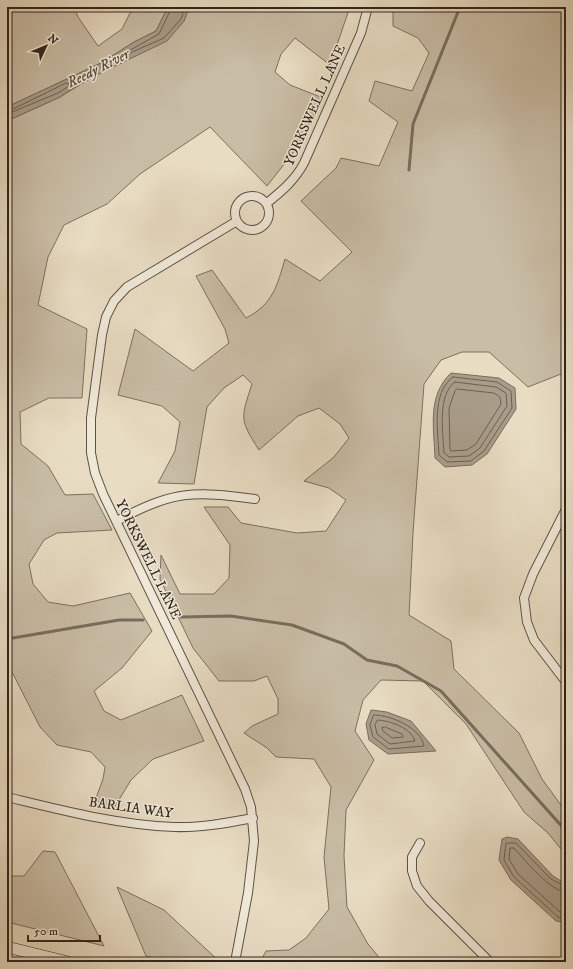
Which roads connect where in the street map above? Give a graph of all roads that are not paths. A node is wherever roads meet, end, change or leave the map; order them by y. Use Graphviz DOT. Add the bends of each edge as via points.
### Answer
graph roads {
  1 [pos="368,7"];
  2 [pos="267,203"];
  3 [pos="237,221"];
  4 [pos="255,499"];
  5 [pos="566,509"];
  6 [pos="117,521"];
  7 [pos="566,682"];
  8 [pos="7,797"];
  9 [pos="253,818"];
  10 [pos="420,843"];
  11 [pos="7,947"];
  12 [pos="68,962"];
  13 [pos="235,962"];
  14 [pos="490,962"];
  1 -- 2 [label="street, YORKSWELL LANE" via="361,33 298,175"];
  2 -- 3 [label="street" via="253,196 242,199 236,208"];
  2 -- 3 [label="street" via="269,215 266,223 260,228 249,230"];
  3 -- 6 [label="street, YORKSWELL LANE" via="127,287 114,301 106,317 90,441 95,473"];
  4 -- 6 [label="street" via="184,494 151,503"];
  5 -- 7 [label="street" via="528,583 524,608 534,640"];
  6 -- 9 [label="street, YORKSWELL LANE" via="245,789"];
  8 -- 9 [label="street, BARLIA WAY" via="138,824 175,827 210,825"];
  9 -- 13 [label="street, YORKSWELL LANE" via="254,841 248,893"];
  10 -- 14 [label="street" via="412,857 412,871 417,886 428,901"];
  11 -- 12 [label="main road"];
}
